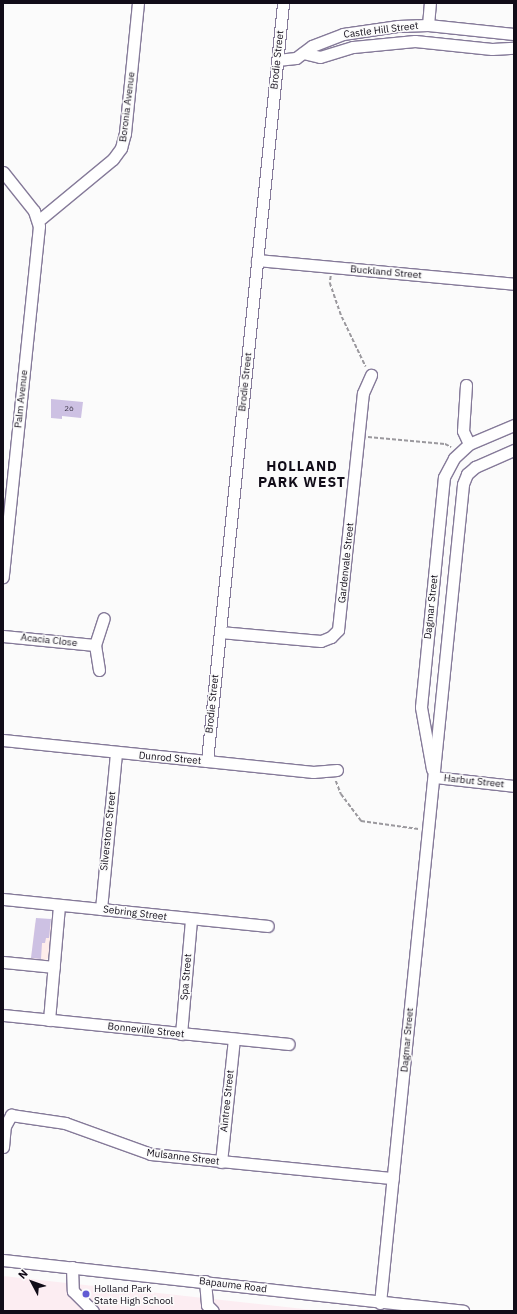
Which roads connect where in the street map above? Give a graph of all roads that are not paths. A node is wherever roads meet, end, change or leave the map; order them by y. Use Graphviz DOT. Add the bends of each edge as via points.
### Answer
graph roads {
  1 [pos="138,3"];
  2 [pos="283,3"];
  3 [pos="430,3"];
  4 [pos="428,25"];
  5 [pos="514,34"];
  6 [pos="514,48"];
  7 [pos="303,52"];
  8 [pos="277,60"];
  9 [pos="3,172"];
  10 [pos="38,221"];
  11 [pos="257,260"];
  12 [pos="514,284"];
  13 [pos="370,375"];
  14 [pos="466,385"];
  15 [pos="514,425"];
  16 [pos="469,444"];
  17 [pos="514,450"];
  18 [pos="3,577"];
  19 [pos="104,618"];
  20 [pos="220,632"];
  21 [pos="3,636"];
  22 [pos="95,645"];
  23 [pos="99,670"];
  24 [pos="3,740"];
  25 [pos="116,753"];
  26 [pos="206,761"];
  27 [pos="333,770"];
  28 [pos="434,777"];
  29 [pos="514,786"];
  30 [pos="3,898"];
  31 [pos="59,905"];
  32 [pos="101,909"];
  33 [pos="191,919"];
  34 [pos="268,926"];
  35 [pos="3,962"];
  36 [pos="54,967"];
  37 [pos="3,1015"];
  38 [pos="49,1020"];
  39 [pos="181,1034"];
  40 [pos="234,1039"];
  41 [pos="289,1044"];
  42 [pos="3,1147"];
  43 [pos="221,1162"];
  44 [pos="394,1178"];
  45 [pos="3,1260"];
  46 [pos="72,1267"];
  47 [pos="205,1281"];
  48 [pos="380,1302"];
  49 [pos="93,1311"];
  50 [pos="213,1311"];
  51 [pos="463,1311"];
  1 -- 10 [label="street, Boronia Avenue" via="125,133 121,148 113,159"];
  2 -- 8 [label="street, Brodie Street"];
  3 -- 4 [label="street"];
  4 -- 5 [label="street, Castle Hill Street"];
  4 -- 7 [label="street, Castle Hill Street" via="398,26 343,34"];
  6 -- 7 [label="street" via="415,41 353,47 322,57"];
  7 -- 8 [label="street, Castle Hill Street" via="294,58"];
  8 -- 11 [label="street, Brodie Street"];
  9 -- 10 [label="street" via="30,206"];
  10 -- 18 [label="street, Palm Avenue"];
  11 -- 12 [label="street, Buckland Street"];
  11 -- 20 [label="street, Brodie Street"];
  13 -- 20 [label="street, Gardenvale Street" via="363,393 340,624 336,632 327,639 318,641"];
  14 -- 16 [label="street" via="463,431"];
  15 -- 16 [label="street, Dagmar Street"];
  16 -- 28 [label="street, Dagmar Street" via="449,466 443,480 421,701 421,721"];
  17 -- 28 [label="street, Dagmar Street" via="477,466 467,474 463,484"];
  19 -- 22 [label="street"];
  20 -- 26 [label="street, Brodie Street"];
  21 -- 22 [label="street, Acacia Close"];
  22 -- 23 [label="street"];
  24 -- 25 [label="street, Dunrod Street"];
  25 -- 26 [label="street, Dunrod Street"];
  25 -- 32 [label="street, Silverstone Street"];
  26 -- 27 [label="street, Dunrod Street" via="313,772"];
  28 -- 29 [label="street, Harbut Street"];
  28 -- 44 [label="street, Dagmar Street"];
  30 -- 31 [label="street, Sebring Street"];
  31 -- 32 [label="street, Sebring Street"];
  31 -- 36 [label="street"];
  32 -- 33 [label="street, Sebring Street"];
  33 -- 34 [label="street, Sebring Street"];
  33 -- 39 [label="street, Spa Street"];
  35 -- 36 [label="street"];
  36 -- 38 [label="street"];
  37 -- 38 [label="street, Bonneville Street"];
  38 -- 39 [label="street, Bonneville Street"];
  39 -- 40 [label="street, Bonneville Street"];
  40 -- 41 [label="street, Bonneville Street"];
  40 -- 43 [label="street, Aintree Street"];
  42 -- 43 [label="street, Mulsanne Street" via="5,1126 11,1115 65,1123 147,1154"];
  43 -- 44 [label="street, Mulsanne Street"];
  44 -- 48 [label="street, Dagmar Street"];
  45 -- 46 [label="street, Bapaume Road"];
  46 -- 47 [label="street, Bapaume Road"];
  46 -- 49 [label="street" via="73,1291"];
  47 -- 48 [label="street, Bapaume Road"];
  47 -- 50 [label="street" via="207,1305"];
  48 -- 51 [label="street, Bapaume Road"];
}
